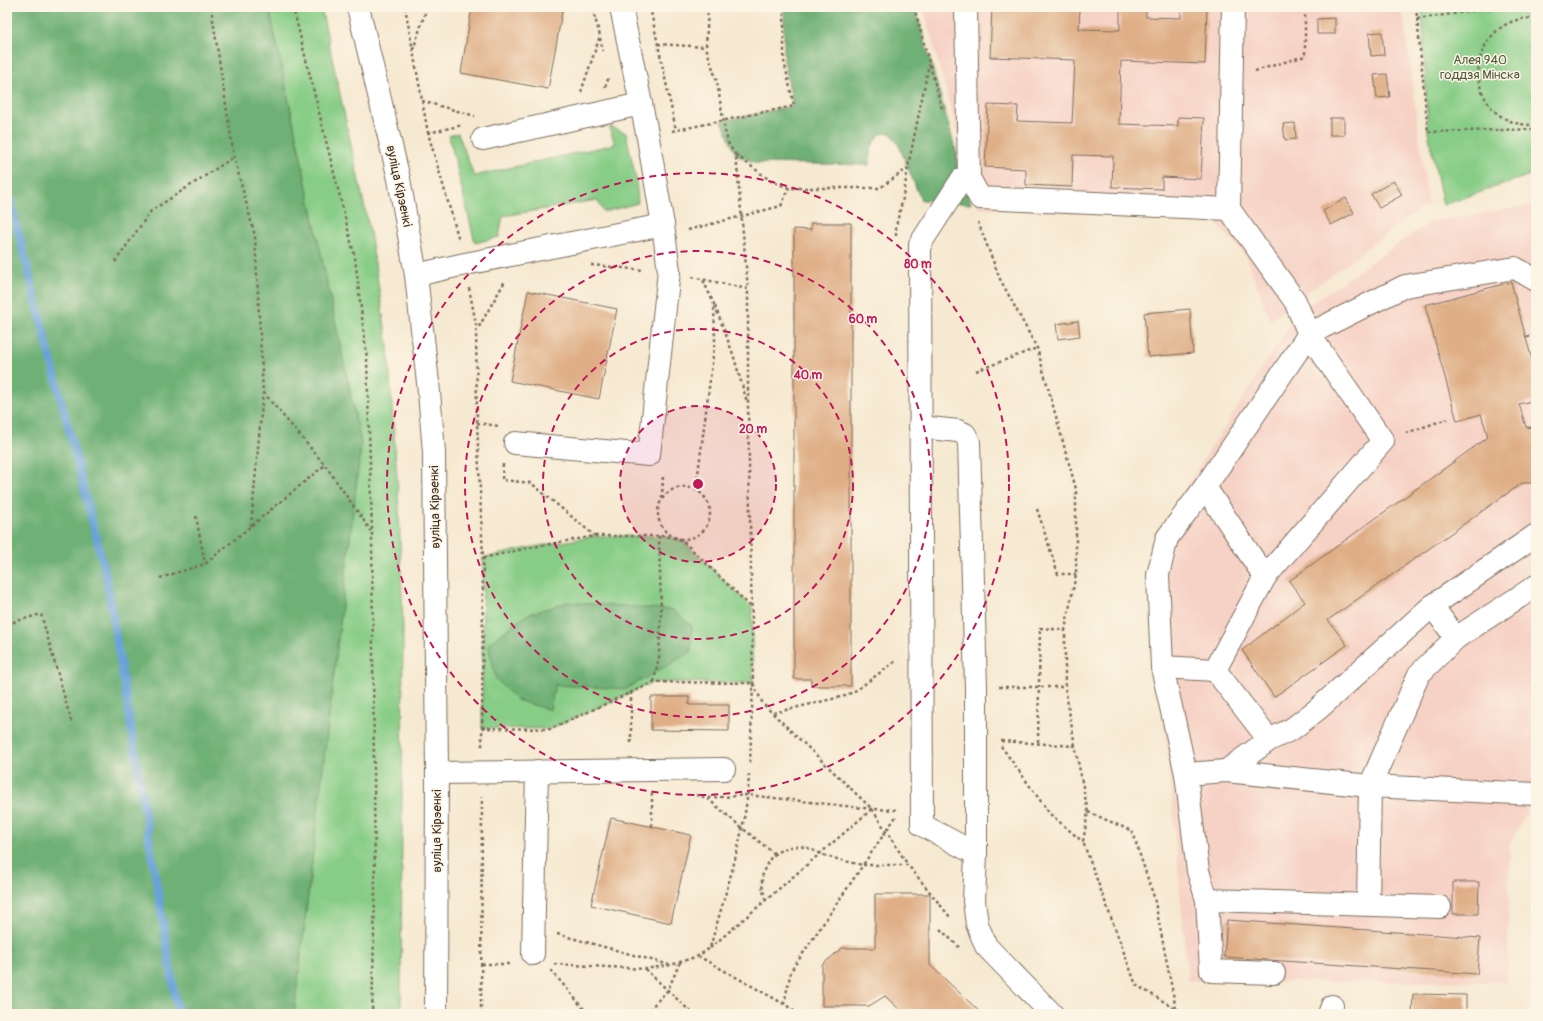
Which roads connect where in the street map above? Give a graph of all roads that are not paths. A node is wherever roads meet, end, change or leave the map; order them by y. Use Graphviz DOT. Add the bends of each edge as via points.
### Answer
graph roads {
  1 [pos="358,7"];
  2 [pos="621,7"];
  3 [pos="966,7"];
  4 [pos="1233,7"];
  5 [pos="640,104"];
  6 [pos="483,139"];
  7 [pos="969,176"];
  8 [pos="1229,209"];
  9 [pos="657,230"];
  10 [pos="416,275"];
  11 [pos="1536,280"];
  12 [pos="1309,334"];
  13 [pos="920,427"];
  14 [pos="509,450"];
  15 [pos="1205,487"];
  16 [pos="1536,535"];
  17 [pos="1265,577"];
  18 [pos="1536,586"];
  19 [pos="1432,606"];
  20 [pos="1456,638"];
  21 [pos="1162,666"];
  22 [pos="1215,670"];
  23 [pos="1269,740"];
  24 [pos="724,769"];
  25 [pos="537,771"];
  26 [pos="1226,771"];
  27 [pos="437,772"];
  28 [pos="1186,774"];
  29 [pos="1370,786"];
  30 [pos="1534,794"];
  31 [pos="976,854"];
  32 [pos="1207,900"];
  33 [pos="1368,904"];
  34 [pos="1440,907"];
  35 [pos="525,959"];
  36 [pos="1274,973"];
  37 [pos="436,1014"];
  38 [pos="1052,1014"];
  1 -- 10 [label="street, вуліца Кірэенкі" via="398,179"];
  2 -- 5 [label="street"];
  3 -- 7 [label="street"];
  4 -- 8 [label="street"];
  5 -- 6 [label="street"];
  5 -- 9 [label="street" via="648,138"];
  7 -- 8 [label="street" via="980,198"];
  7 -- 13 [label="street" via="962,179 920,244"];
  8 -- 12 [label="street" via="1295,301"];
  9 -- 10 [label="street"];
  9 -- 14 [label="street" via="669,271 649,455"];
  10 -- 27 [label="street, вуліца Кірэенкі" via="434,452"];
  11 -- 12 [label="street" via="1515,268 1405,286"];
  12 -- 15 [label="street"];
  12 -- 17 [label="street" via="1383,441"];
  13 -- 31 [label="street" via="922,825"];
  13 -- 31 [label="street" via="958,431 965,434 969,442 976,687"];
  15 -- 17 [label="street"];
  15 -- 21 [label="street" via="1167,538 1158,575"];
  16 -- 19 [label="street"];
  17 -- 22 [label="street"];
  18 -- 20 [label="street"];
  19 -- 20 [label="street"];
  19 -- 23 [label="street" via="1318,709 1292,729"];
  20 -- 29 [label="street" via="1419,674"];
  21 -- 22 [label="street"];
  21 -- 28 [label="street"];
  22 -- 23 [label="street"];
  23 -- 26 [label="street"];
  24 -- 25 [label="street"];
  25 -- 27 [label="street"];
  25 -- 35 [label="street"];
  26 -- 28 [label="street"];
  26 -- 29 [label="street"];
  27 -- 37 [label="street, вуліца Кірэенкі"];
  28 -- 32 [label="street" via="1198,871"];
  29 -- 30 [label="street"];
  29 -- 33 [label="street"];
  31 -- 38 [label="street" via="974,902 977,924 986,946"];
  32 -- 33 [label="street"];
  32 -- 36 [label="street" via="1211,971"];
  33 -- 34 [label="street"];
}
